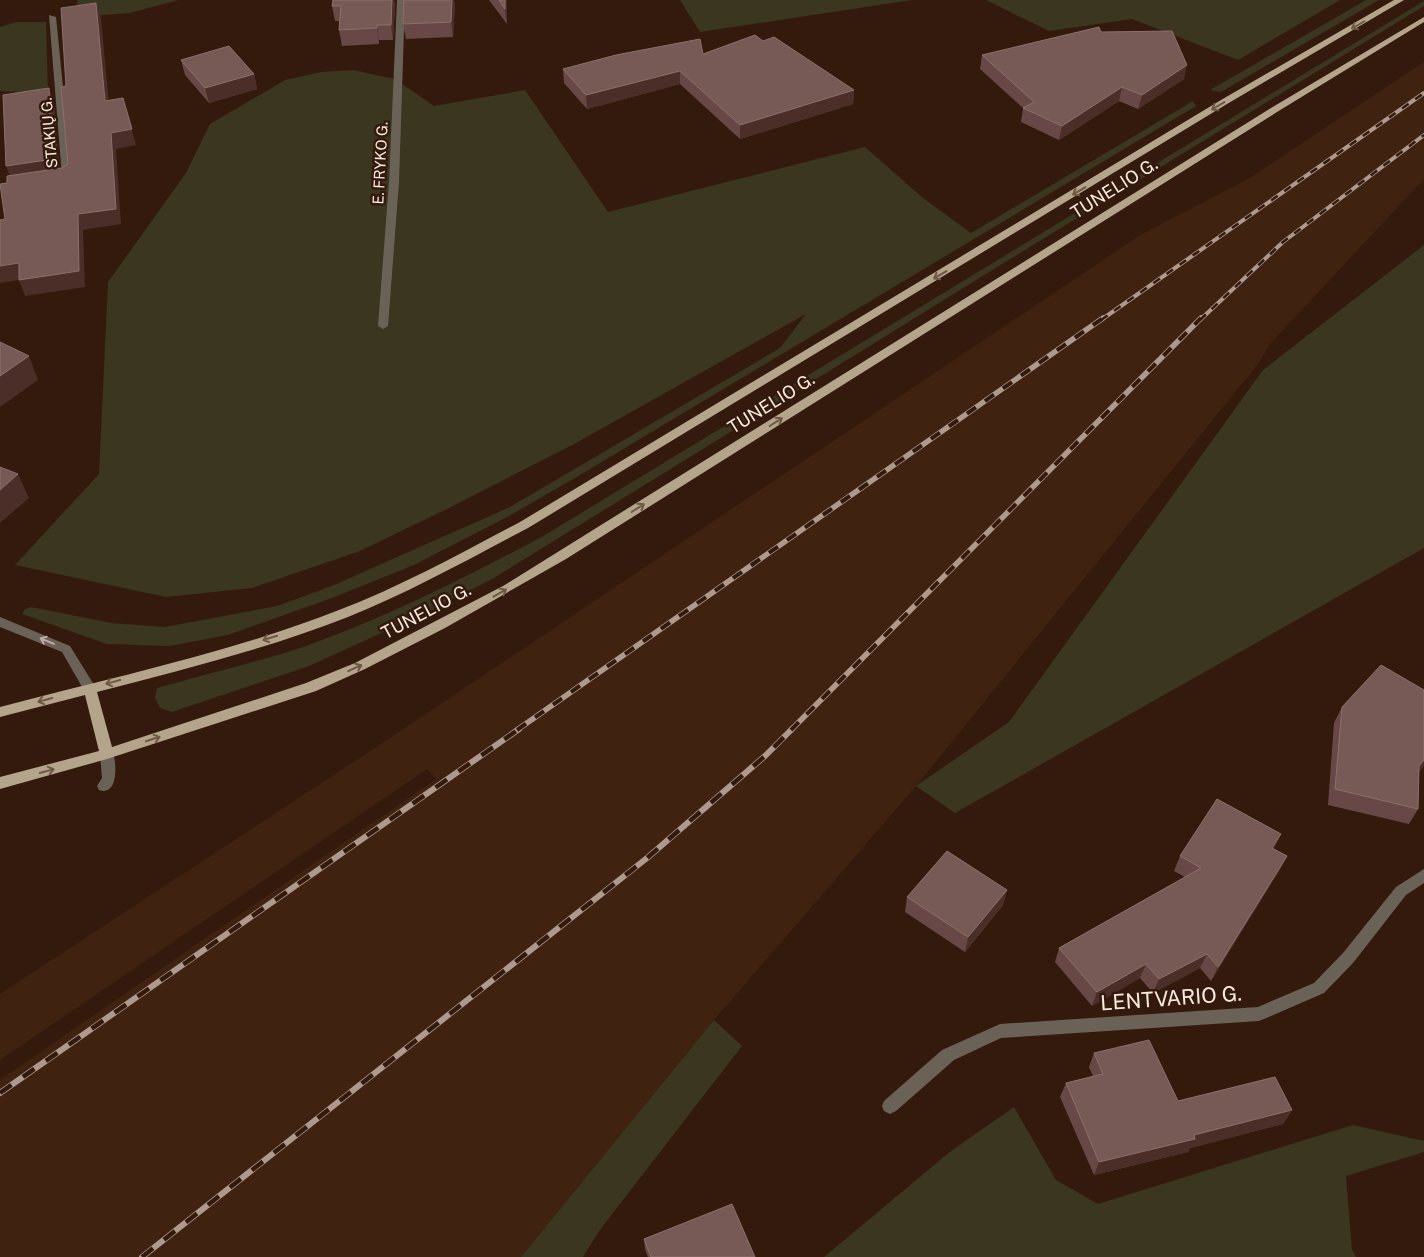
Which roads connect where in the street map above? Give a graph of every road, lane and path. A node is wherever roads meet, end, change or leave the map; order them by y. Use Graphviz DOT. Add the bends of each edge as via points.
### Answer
graph roads {
  1 [pos="401,0"];
  2 [pos="1400,0"];
  3 [pos="52,17"];
  4 [pos="1424,19"];
  5 [pos="58,180"];
  6 [pos="382,326"];
  7 [pos="0,622"];
  8 [pos="90,688"];
  9 [pos="0,712"];
  10 [pos="107,754"];
  11 [pos="0,783"];
  12 [pos="104,786"];
  13 [pos="1424,875"];
  14 [pos="890,1106"];
  1 -- 6 [label="street, E. FRYKO G." via="394,182"];
  2 -- 8 [label="main road, TUNELIO G., one-way" via="1224,102 524,525 423,579 316,623 235,649"];
  3 -- 5 [label="street, STAKIŲ G." via="67,178"];
  10 -- 4 [label="main road, TUNELIO G., one-way" via="310,687 376,658 507,589"];
  8 -- 7 [label="street, one-way" via="66,649"];
  8 -- 9 [label="main road, TUNELIO G., one-way"];
  8 -- 10 [label="main road"];
  11 -- 10 [label="main road, TUNELIO G., one-way"];
  10 -- 12 [label="street" via="109,779"];
  13 -- 14 [label="street, LENTVARIO G." via="1401,891 1348,958 1318,988 1259,1014 1000,1031 948,1055"];
}
